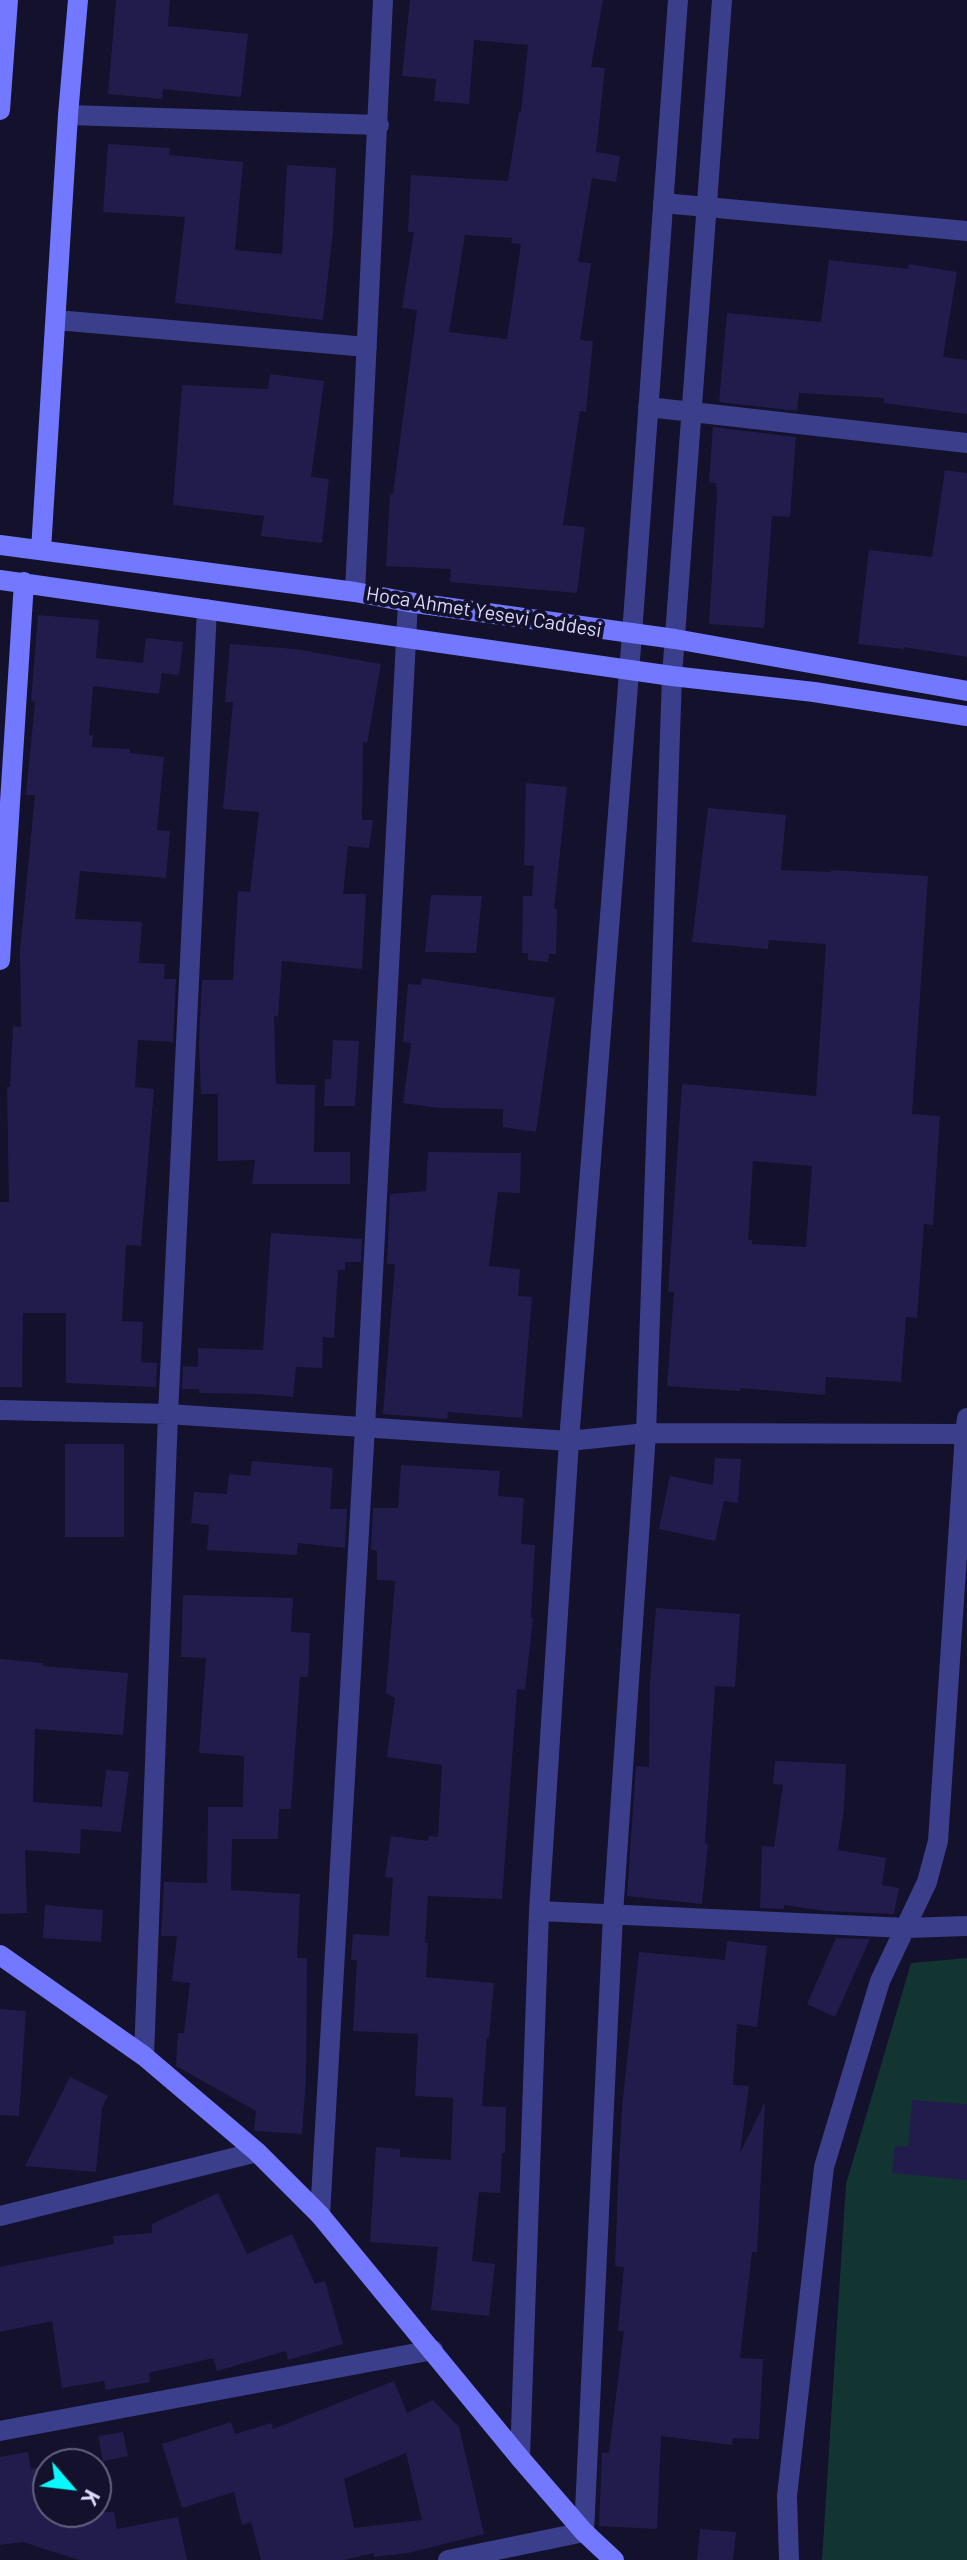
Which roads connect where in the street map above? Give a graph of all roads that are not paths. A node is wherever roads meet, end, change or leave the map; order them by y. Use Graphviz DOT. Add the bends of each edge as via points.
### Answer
graph roads {
  1 [pos="8,0"];
  2 [pos="78,0"];
  3 [pos="383,0"];
  4 [pos="678,0"];
  5 [pos="722,0"];
  6 [pos="0,108"];
  7 [pos="68,115"];
  8 [pos="379,125"];
  9 [pos="663,203"];
  10 [pos="707,207"];
  11 [pos="967,231"];
  12 [pos="56,320"];
  13 [pos="367,347"];
  14 [pos="648,407"];
  15 [pos="693,411"];
  16 [pos="967,443"];
  17 [pos="0,545"];
  18 [pos="41,550"];
  19 [pos="0,580"];
  20 [pos="24,582"];
  21 [pos="355,592"];
  22 [pos="408,602"];
  23 [pos="207,609"];
  24 [pos="632,634"];
  25 [pos="406,638"];
  26 [pos="675,639"];
  27 [pos="628,669"];
  28 [pos="672,676"];
  29 [pos="967,691"];
  30 [pos="967,716"];
  31 [pos="4,794"];
  32 [pos="0,960"];
  33 [pos="0,1410"];
  34 [pos="168,1414"];
  35 [pos="966,1426"];
  36 [pos="365,1427"];
  37 [pos="646,1433"];
  38 [pos="569,1441"];
  39 [pos="539,1911"];
  40 [pos="613,1914"];
  41 [pos="967,1926"];
  42 [pos="906,1928"];
  43 [pos="0,1955"];
  44 [pos="144,2056"];
  45 [pos="257,2152"];
  46 [pos="320,2215"];
  47 [pos="0,2216"];
  48 [pos="433,2350"];
  49 [pos="0,2431"];
  50 [pos="520,2458"];
  51 [pos="584,2532"];
  52 [pos="513,2554"];
  53 [pos="448,2560"];
  54 [pos="614,2560"];
  55 [pos="789,2560"];
  1 -- 6 [label="street"];
  2 -- 7 [label="street"];
  3 -- 8 [label="street"];
  4 -- 9 [label="street"];
  5 -- 10 [label="street"];
  7 -- 8 [label="street"];
  7 -- 12 [label="street"];
  8 -- 13 [label="street"];
  9 -- 10 [label="street"];
  9 -- 14 [label="street"];
  10 -- 11 [label="street"];
  10 -- 15 [label="street"];
  12 -- 13 [label="street"];
  12 -- 18 [label="street"];
  13 -- 21 [label="street"];
  14 -- 15 [label="street"];
  14 -- 24 [label="street"];
  15 -- 16 [label="street"];
  15 -- 26 [label="street"];
  17 -- 18 [label="street, Hoca Ahmet Yesevi Caddesi"];
  18 -- 21 [label="street, Hoca Ahmet Yesevi Caddesi"];
  19 -- 20 [label="street, Hoca Ahmet Yesevi Caddesi"];
  20 -- 23 [label="street, Hoca Ahmet Yesevi Caddesi"];
  20 -- 31 [label="street"];
  21 -- 22 [label="street, Hoca Ahmet Yesevi Caddesi"];
  22 -- 24 [label="street, Hoca Ahmet Yesevi Caddesi"];
  22 -- 25 [label="street"];
  23 -- 25 [label="street, Hoca Ahmet Yesevi Caddesi"];
  23 -- 34 [label="street"];
  24 -- 26 [label="street, Hoca Ahmet Yesevi Caddesi"];
  24 -- 27 [label="street"];
  25 -- 27 [label="street, Hoca Ahmet Yesevi Caddesi"];
  25 -- 36 [label="street"];
  26 -- 28 [label="street"];
  26 -- 29 [label="street, Hoca Ahmet Yesevi Caddesi"];
  27 -- 28 [label="street, Hoca Ahmet Yesevi Caddesi"];
  27 -- 38 [label="street"];
  28 -- 30 [label="street, Hoca Ahmet Yesevi Caddesi"];
  28 -- 37 [label="street"];
  31 -- 32 [label="street"];
  33 -- 34 [label="street"];
  34 -- 36 [label="street"];
  34 -- 44 [label="street"];
  35 -- 37 [label="street"];
  35 -- 42 [label="street" via="938,1841"];
  36 -- 38 [label="street"];
  36 -- 46 [label="street"];
  37 -- 38 [label="street"];
  37 -- 40 [label="street"];
  38 -- 39 [label="street"];
  39 -- 40 [label="street"];
  39 -- 50 [label="street"];
  40 -- 42 [label="street"];
  40 -- 51 [label="street"];
  41 -- 42 [label="street"];
  42 -- 55 [label="street" via="880,1981 824,2167 787,2496"];
  43 -- 44 [label="street"];
  44 -- 45 [label="street"];
  45 -- 46 [label="street"];
  45 -- 47 [label="street"];
  46 -- 48 [label="street"];
  48 -- 49 [label="street"];
  48 -- 50 [label="street"];
  50 -- 51 [label="street"];
  51 -- 52 [label="street"];
  51 -- 54 [label="street"];
  52 -- 53 [label="street"];
}
